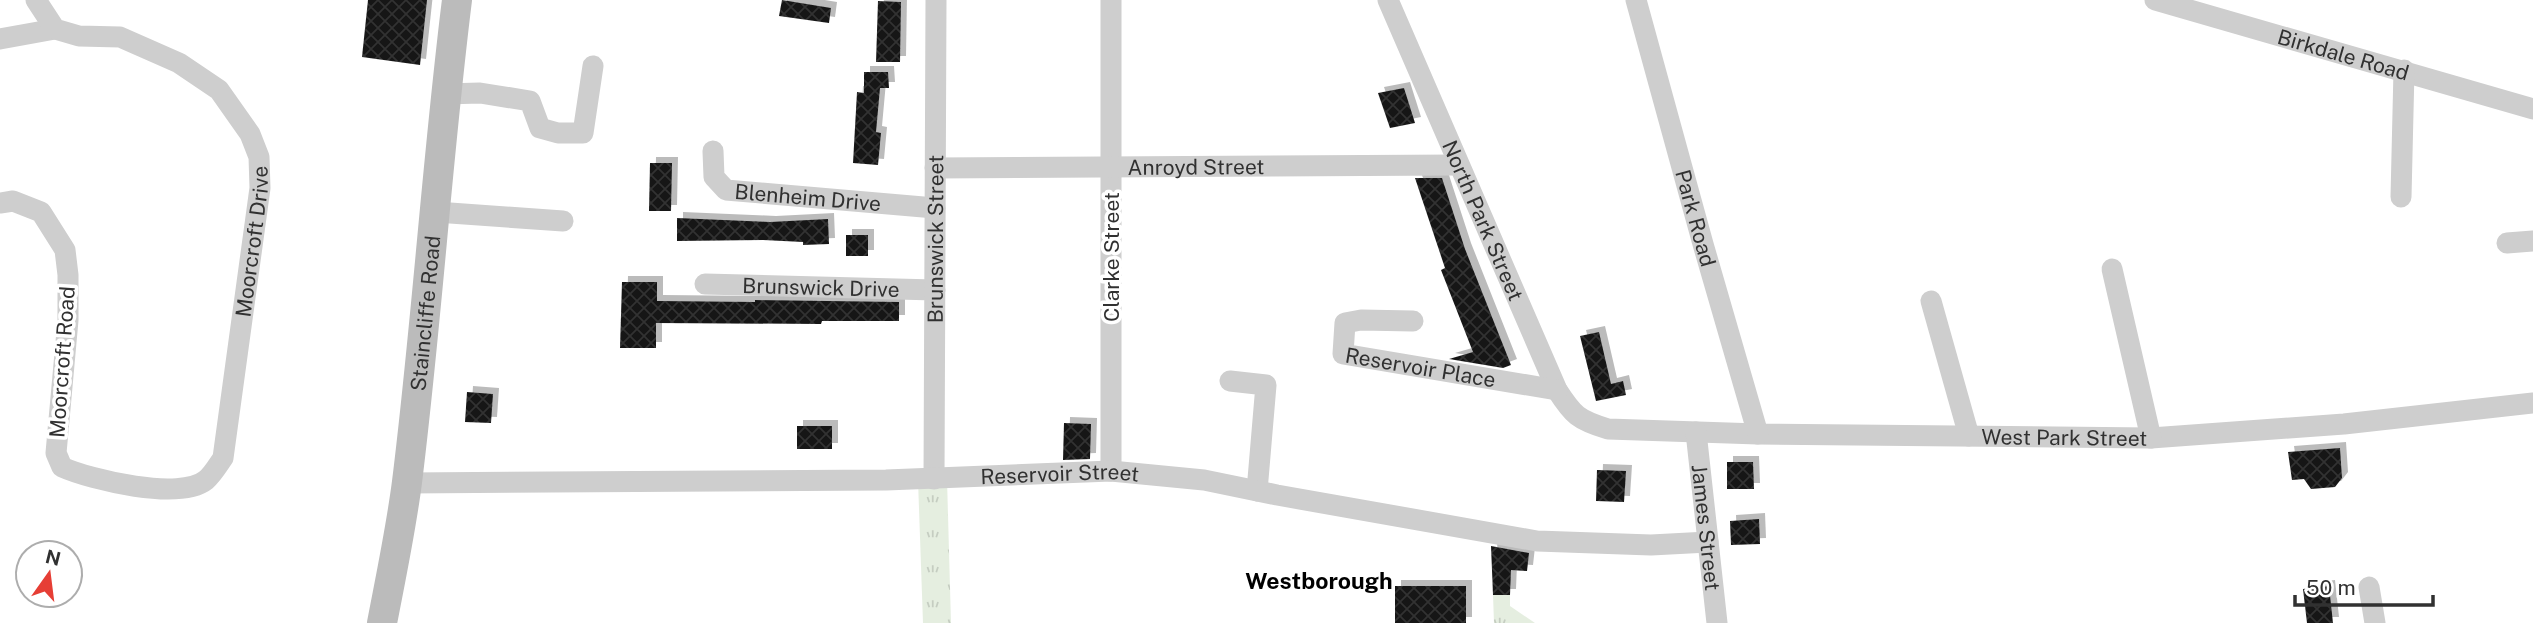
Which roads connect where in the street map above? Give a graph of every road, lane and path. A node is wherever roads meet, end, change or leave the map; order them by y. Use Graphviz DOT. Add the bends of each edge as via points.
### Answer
graph roads {
  1 [pos="36,0"];
  2 [pos="457,0"];
  3 [pos="936,0"];
  4 [pos="1111,0"];
  5 [pos="1388,0"];
  6 [pos="1636,0"];
  7 [pos="2155,0"];
  8 [pos="55,29"];
  9 [pos="0,39"];
  10 [pos="593,66"];
  11 [pos="2404,70"];
  12 [pos="445,93"];
  13 [pos="2533,109"];
  14 [pos="713,151"];
  15 [pos="1458,165"];
  16 [pos="935,167"];
  17 [pos="1111,167"];
  18 [pos="2401,197"];
  19 [pos="0,203"];
  20 [pos="935,208"];
  21 [pos="436,212"];
  22 [pos="564,221"];
  23 [pos="2533,241"];
  24 [pos="2507,243"];
  25 [pos="2112,269"];
  26 [pos="705,284"];
  27 [pos="935,290"];
  28 [pos="1931,301"];
  29 [pos="1413,321"];
  30 [pos="1230,381"];
  31 [pos="1557,390"];
  32 [pos="2533,403"];
  33 [pos="1597,426"];
  34 [pos="1696,432"];
  35 [pos="1758,434"];
  36 [pos="1969,436"];
  37 [pos="2151,438"];
  38 [pos="223,458"];
  39 [pos="1111,471"];
  40 [pos="934,479"];
  41 [pos="407,484"];
  42 [pos="1257,491"];
  43 [pos="1708,542"];
  44 [pos="2369,587"];
  45 [pos="382,623"];
  46 [pos="1717,623"];
  47 [pos="2375,623"];
  1 -- 8 [label="street"];
  2 -- 12 [label="street, Staincliffe Road"];
  3 -- 16 [label="street, Brunswick Street"];
  4 -- 17 [label="street, Clarke Street"];
  5 -- 15 [label="street, North Park Street"];
  6 -- 35 [label="street, Park Road"];
  7 -- 11 [label="street, Birkdale Road"];
  8 -- 9 [label="street, Moorcroft Drive"];
  8 -- 38 [label="street, Moorcroft Drive" via="79,36 120,37 179,63 219,90 250,134 259,157 260,188"];
  10 -- 12 [label="street" via="583,133 540,128 530,101"];
  11 -- 13 [label="street, Birkdale Road"];
  11 -- 18 [label="street"];
  12 -- 21 [label="street, Staincliffe Road"];
  14 -- 20 [label="street, Blenheim Drive" via="714,177 726,190"];
  15 -- 17 [label="street, Anroyd Street"];
  15 -- 31 [label="street, North Park Street"];
  16 -- 17 [label="street, Anroyd Street"];
  16 -- 20 [label="street, Brunswick Street"];
  17 -- 39 [label="street, Clarke Street"];
  19 -- 38 [label="street, Moorcroft Road" via="13,201 41,212 65,250 68,320 56,453 62,467 80,476 139,488 187,489 206,480"];
  20 -- 27 [label="street, Brunswick Street"];
  21 -- 22 [label="street"];
  21 -- 41 [label="street, Staincliffe Road"];
  23 -- 24 [label="street"];
  25 -- 37 [label="street"];
  26 -- 27 [label="street, Brunswick Drive"];
  27 -- 40 [label="street, Brunswick Street"];
  28 -- 36 [label="street"];
  29 -- 31 [label="street, Reservoir Place" via="1345,323 1343,354"];
  30 -- 42 [label="street" via="1266,385"];
  31 -- 33 [label="street, North Park Street" via="1574,415"];
  32 -- 37 [label="street, West Park Street" via="2344,424"];
  33 -- 34 [label="street, West Park Street"];
  34 -- 35 [label="street, West Park Street"];
  34 -- 43 [label="street, James Street"];
  35 -- 36 [label="street, West Park Street"];
  36 -- 37 [label="street, West Park Street"];
  39 -- 40 [label="street, Reservoir Street"];
  39 -- 42 [label="street, Reservoir Street" via="1204,480"];
  40 -- 41 [label="street, Reservoir Street"];
  41 -- 45 [label="street, Staincliffe Road"];
  42 -- 43 [label="street, Reservoir Street" via="1537,541"];
  43 -- 46 [label="street, James Street"];
  44 -- 47 [label="street"];
}
